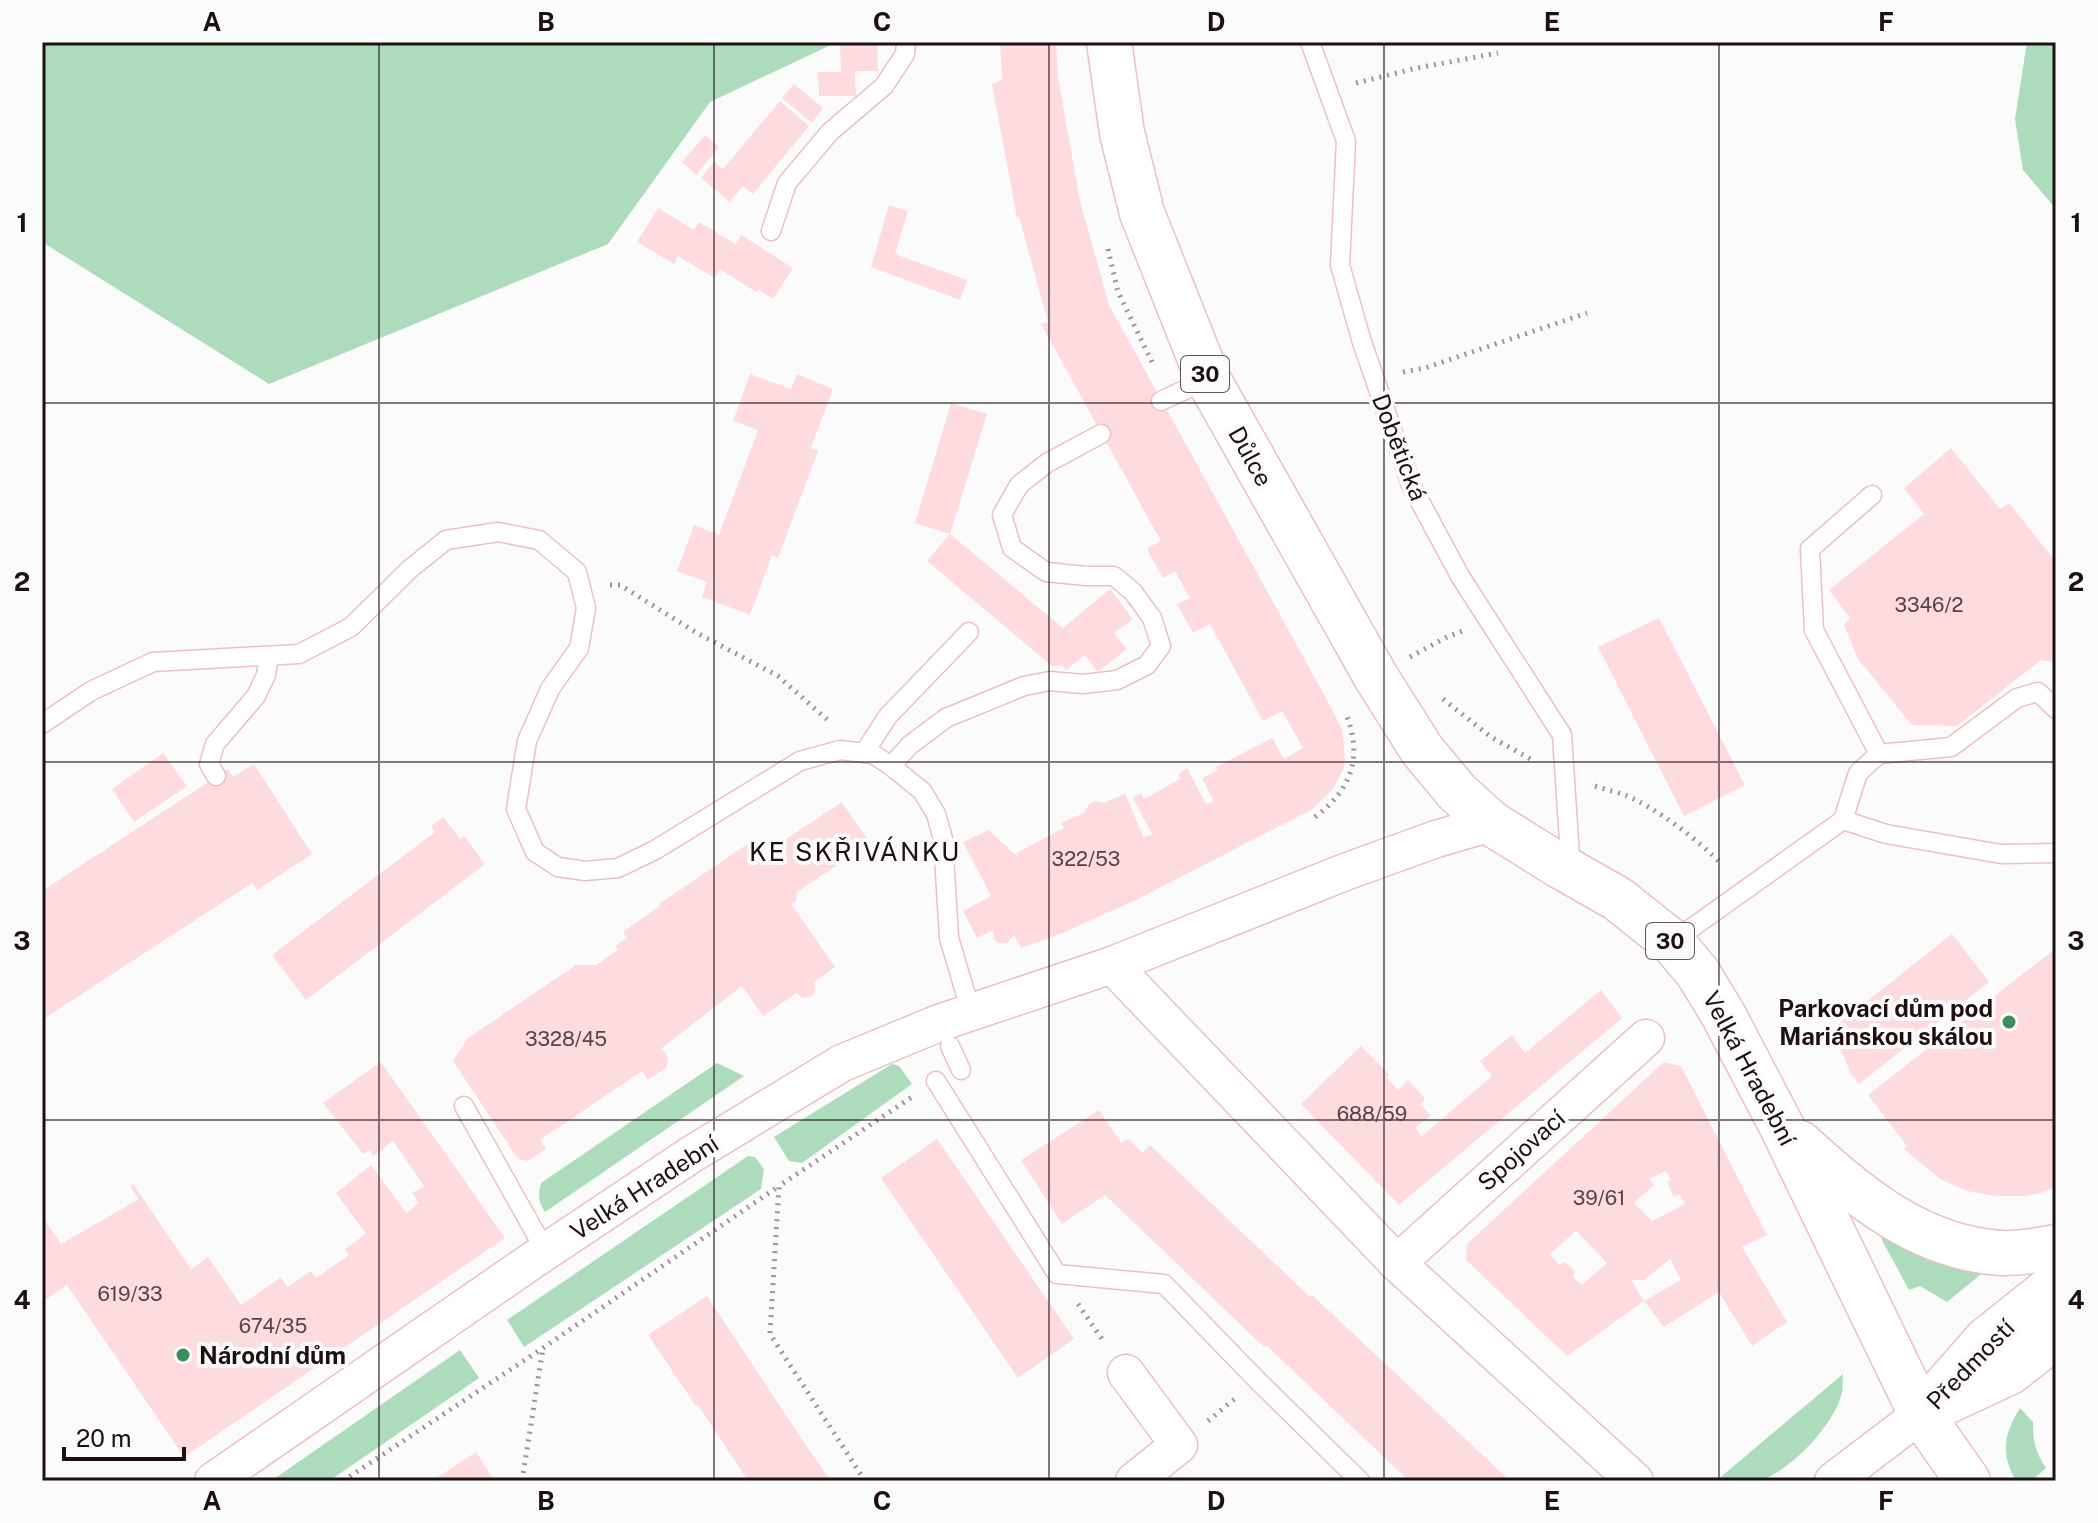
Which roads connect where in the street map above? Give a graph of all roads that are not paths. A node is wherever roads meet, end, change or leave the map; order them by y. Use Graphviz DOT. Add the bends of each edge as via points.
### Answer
graph roads {
  1 [pos="906,42"];
  2 [pos="1109,42"];
  3 [pos="1310,42"];
  4 [pos="771,231"];
  5 [pos="1208,379"];
  6 [pos="1161,401"];
  7 [pos="1101,434"];
  8 [pos="1872,495"];
  9 [pos="969,632"];
  10 [pos="269,656"];
  11 [pos="2056,709"];
  12 [pos="42,724"];
  13 [pos="864,753"];
  14 [pos="1879,754"];
  15 [pos="891,766"];
  16 [pos="216,776"];
  17 [pos="1843,820"];
  18 [pos="1491,823"];
  19 [pos="2056,853"];
  20 [pos="1571,872"];
  21 [pos="1672,942"];
  22 [pos="1112,965"];
  23 [pos="971,1012"];
  24 [pos="1646,1038"];
  25 [pos="950,1046"];
  26 [pos="961,1070"];
  27 [pos="936,1081"];
  28 [pos="464,1106"];
  29 [pos="1781,1125"];
  30 [pos="2056,1247"];
  31 [pos="546,1252"];
  32 [pos="1397,1263"];
  33 [pos="2056,1284"];
  34 [pos="2056,1336"];
  35 [pos="1126,1373"];
  36 [pos="1921,1414"];
  37 [pos="213,1481"];
  38 [pos="1134,1481"];
  39 [pos="1360,1481"];
  40 [pos="1635,1481"];
  41 [pos="1833,1481"];
  42 [pos="1968,1481"];
  1 -- 4 [label="lane" via="905,54 884,86 830,132 787,183"];
  2 -- 5 [label="main road, Důlce / 30" via="1122,133 1142,213"];
  3 -- 20 [label="lane, Dobětická" via="1346,141 1340,265 1374,378 1411,485 1460,576 1562,735"];
  5 -- 6 [label="lane"];
  5 -- 18 [label="main road, Důlce / 30" via="1414,738 1457,792"];
  7 -- 15 [label="lane" via="1019,485 1002,515 1012,548 1046,572 1114,576 1152,618 1161,646 1147,665 1117,680 1024,686 946,718"];
  8 -- 14 [label="lane" via="1810,549 1814,630"];
  9 -- 13 [label="lane" via="888,716"];
  10 -- 12 [label="lane" via="153,662 91,691"];
  10 -- 13 [label="lane" via="299,654 351,627 446,540 498,532 539,540 577,572 586,608 579,648 550,689 527,741 516,809 535,852 558,867 618,868 800,761 840,750"];
  10 -- 16 [label="lane" via="256,696 215,744 209,764"];
  11 -- 14 [label="lane" via="2038,692 2017,698 1951,747"];
  13 -- 15 [label="lane"];
  14 -- 17 [label="lane" via="1858,773"];
  15 -- 23 [label="lane" via="922,791 936,814 943,839 949,938"];
  17 -- 19 [label="lane" via="1886,834 2001,854"];
  17 -- 21 [label="lane"];
  18 -- 20 [label="main road, Velká Hradební / 30"];
  18 -- 22 [label="street, Velká Hradební" via="1345,872"];
  20 -- 21 [label="main road, Velká Hradební / 30" via="1618,899"];
  21 -- 29 [label="main road, Velká Hradební / 30" via="1705,983"];
  22 -- 23 [label="street, Velká Hradební"];
  22 -- 32 [label="street"];
  23 -- 31 [label="street, Velká Hradební" via="842,1063 692,1154"];
  24 -- 32 [label="street, Spojovací"];
  25 -- 26 [label="lane"];
  27 -- 39 [label="lane" via="1057,1274 1164,1284"];
  28 -- 31 [label="lane"];
  29 -- 30 [label="main road, 30" via="1839,1179 1920,1232 1954,1245 2002,1253"];
  29 -- 36 [label="main road, Velká Hradební / 30"];
  31 -- 37 [label="street, Velká Hradební"];
  32 -- 40 [label="street"];
  33 -- 36 [label="main road, Předmostí" via="1986,1340"];
  34 -- 36 [label="main road, Předmostí" via="2010,1372"];
  35 -- 38 [label="street" via="1179,1445"];
  36 -- 41 [label="street, Předmostí"];
  36 -- 42 [label="main road, Předmostí"];
}
